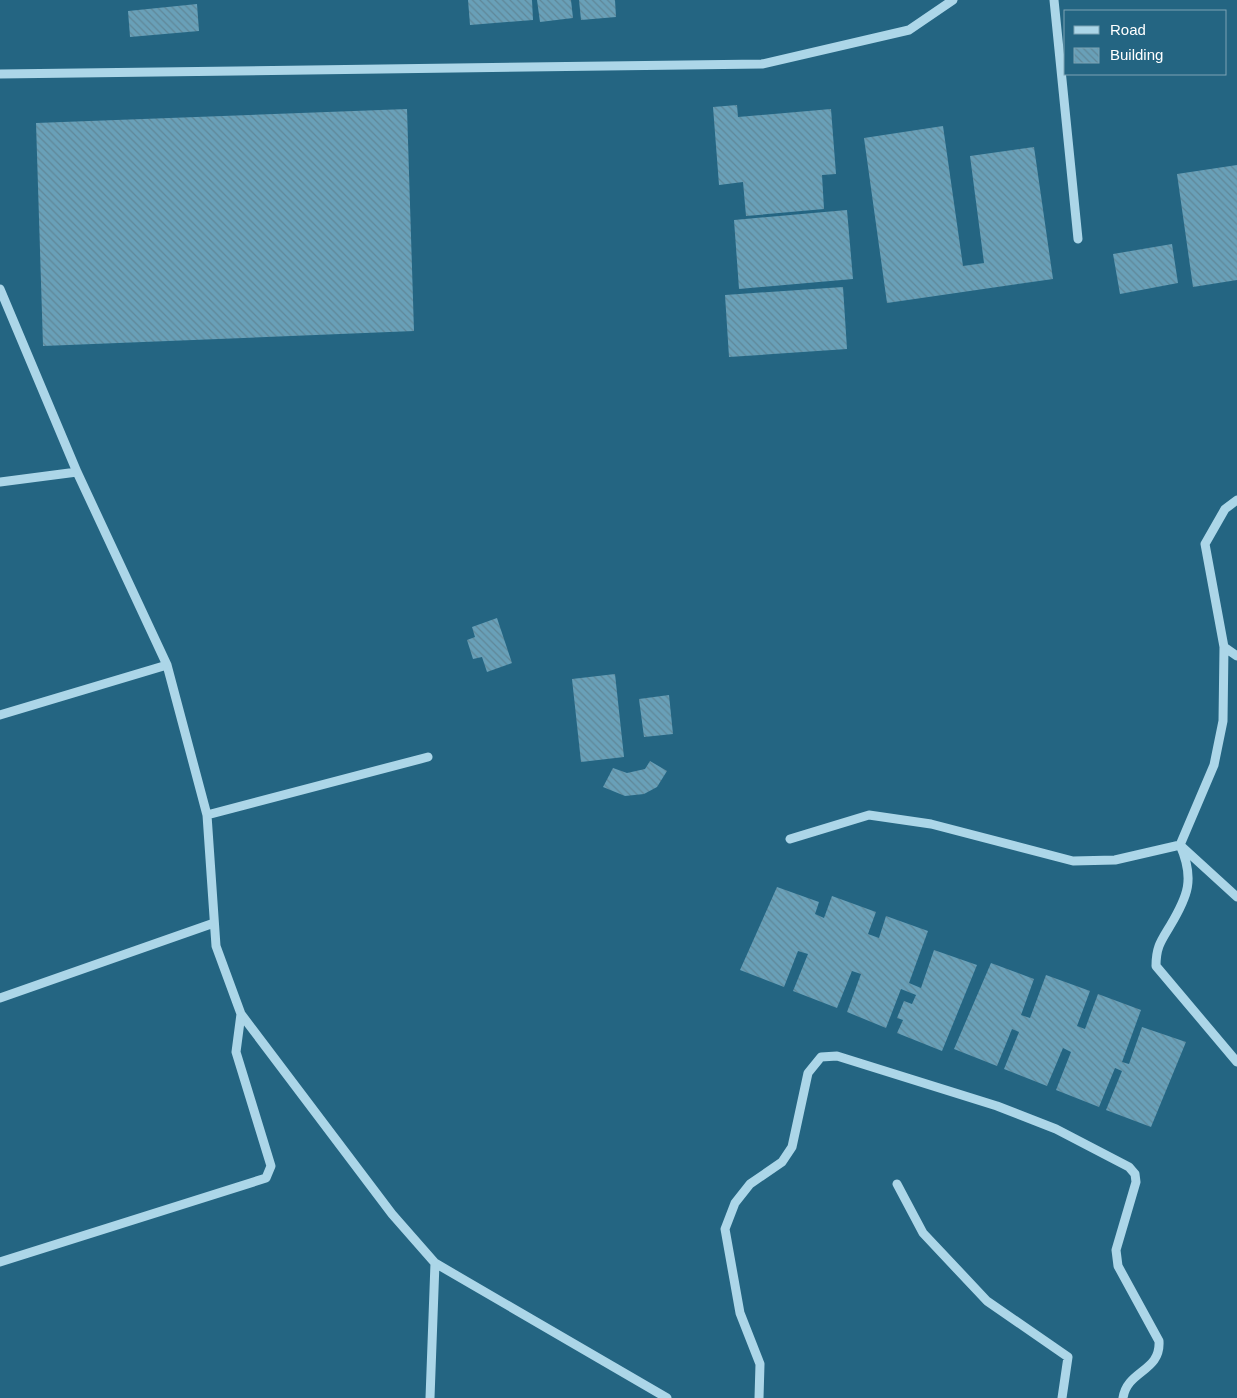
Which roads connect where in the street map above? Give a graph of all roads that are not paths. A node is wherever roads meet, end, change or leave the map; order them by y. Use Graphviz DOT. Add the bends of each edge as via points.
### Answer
graph roads {
  1 [pos="953,0"];
  2 [pos="1054,0"];
  3 [pos="0,74"];
  4 [pos="1078,239"];
  5 [pos="0,289"];
  6 [pos="77,472"];
  7 [pos="0,482"];
  8 [pos="1237,500"];
  9 [pos="1224,648"];
  10 [pos="1237,656"];
  11 [pos="167,665"];
  12 [pos="0,716"];
  13 [pos="428,757"];
  14 [pos="207,815"];
  15 [pos="790,839"];
  16 [pos="1180,845"];
  17 [pos="1237,897"];
  18 [pos="214,923"];
  19 [pos="0,998"];
  20 [pos="241,1014"];
  21 [pos="1237,1062"];
  22 [pos="897,1184"];
  23 [pos="0,1262"];
  24 [pos="435,1263"];
  25 [pos="430,1398"];
  26 [pos="667,1398"];
  27 [pos="759,1398"];
  28 [pos="1062,1398"];
  29 [pos="1123,1398"];
  1 -- 3 [label="street" via="909,30 762,64"];
  2 -- 4 [label="street"];
  5 -- 6 [label="street"];
  6 -- 7 [label="street"];
  6 -- 11 [label="street"];
  8 -- 9 [label="street" via="1225,509 1205,544"];
  9 -- 10 [label="street"];
  9 -- 16 [label="street" via="1223,721 1214,765"];
  11 -- 12 [label="street"];
  11 -- 14 [label="street"];
  13 -- 14 [label="street"];
  14 -- 18 [label="street"];
  15 -- 16 [label="street" via="869,815 931,824 1074,861 1115,860"];
  16 -- 17 [label="street"];
  16 -- 21 [label="street" via="1187,860 1189,880 1182,907 1158,946 1156,966"];
  18 -- 19 [label="street"];
  18 -- 20 [label="street" via="216,946"];
  20 -- 23 [label="street" via="236,1052 271,1166 266,1178"];
  20 -- 24 [label="street" via="392,1214"];
  22 -- 28 [label="street" via="923,1233 986,1301 1068,1357"];
  24 -- 25 [label="street"];
  24 -- 26 [label="street"];
  27 -- 29 [label="street" via="760,1364 740,1313 725,1229 735,1203 750,1184 782,1162 792,1147 808,1073 821,1057 837,1056 997,1106 1056,1129 1129,1167 1135,1174 1136,1182 1116,1250 1118,1266 1159,1341 1160,1350 1155,1360 1131,1381"];
}
